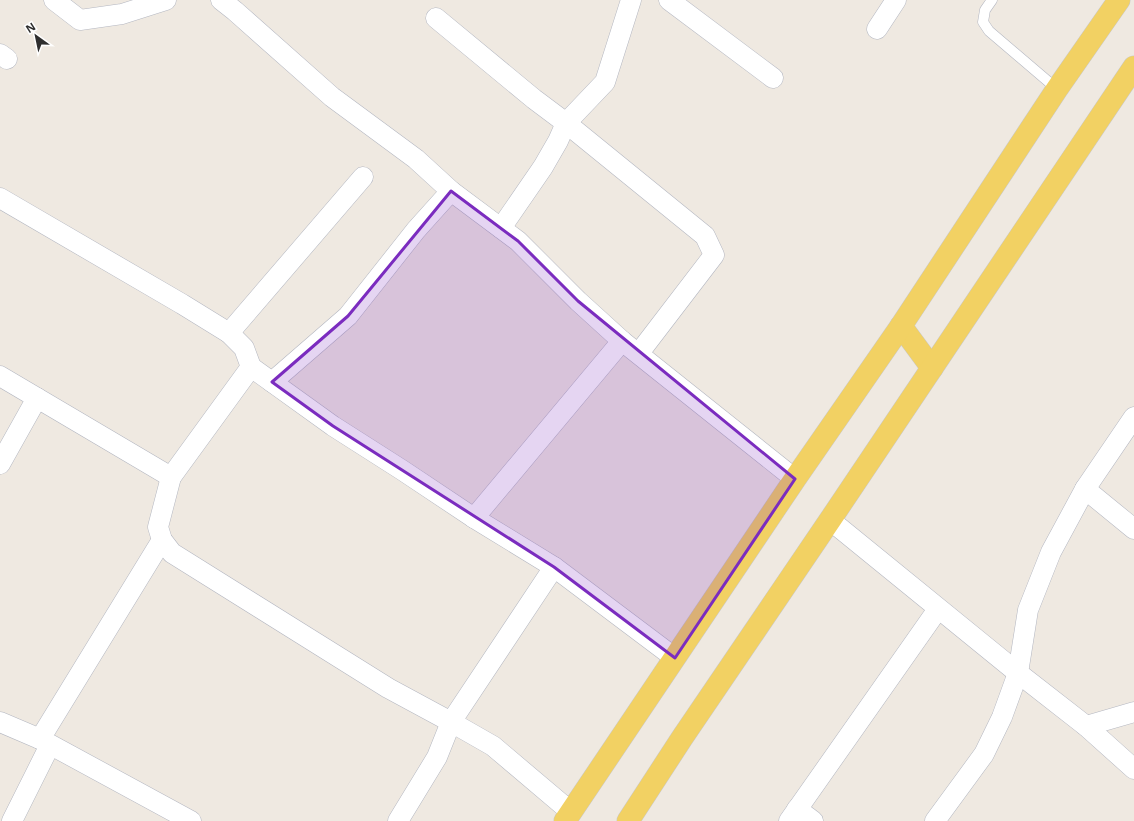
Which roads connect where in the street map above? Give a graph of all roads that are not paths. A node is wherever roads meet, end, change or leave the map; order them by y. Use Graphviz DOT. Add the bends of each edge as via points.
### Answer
graph roads {
  1 [pos="54,0"];
  2 [pos="166,0"];
  3 [pos="631,0"];
  4 [pos="669,0"];
  5 [pos="896,0"];
  6 [pos="992,0"];
  7 [pos="1118,0"];
  8 [pos="233,4"];
  9 [pos="436,18"];
  10 [pos="876,29"];
  11 [pos="1134,67"];
  12 [pos="772,78"];
  13 [pos="1057,89"];
  14 [pos="566,123"];
  15 [pos="363,177"];
  16 [pos="451,191"];
  17 [pos="0,198"];
  18 [pos="501,228"];
  19 [pos="901,326"];
  20 [pos="229,333"];
  21 [pos="622,341"];
  22 [pos="639,353"];
  23 [pos="251,367"];
  24 [pos="932,368"];
  25 [pos="0,376"];
  26 [pos="272,382"];
  27 [pos="38,398"];
  28 [pos="1134,417"];
  29 [pos="0,464"];
  30 [pos="171,477"];
  31 [pos="795,479"];
  32 [pos="1085,489"];
  33 [pos="474,518"];
  34 [pos="830,520"];
  35 [pos="1134,529"];
  36 [pos="162,540"];
  37 [pos="554,568"];
  38 [pos="938,608"];
  39 [pos="675,658"];
  40 [pos="1018,673"];
  41 [pos="1134,712"];
  42 [pos="0,722"];
  43 [pos="451,722"];
  44 [pos="1086,726"];
  45 [pos="45,742"];
  46 [pos="1134,769"];
  47 [pos="793,815"];
  48 [pos="568,817"];
  49 [pos="12,821"];
  50 [pos="191,821"];
  51 [pos="398,821"];
  52 [pos="628,821"];
  53 [pos="813,821"];
  54 [pos="935,821"];
  1 -- 2 [label="street" via="80,20 122,14"];
  3 -- 14 [label="street" via="606,82"];
  4 -- 12 [label="street"];
  5 -- 10 [label="street"];
  6 -- 13 [label="lane" via="985,10 983,22"];
  7 -- 13 [label="main road"];
  8 -- 16 [label="street" via="332,96 416,159"];
  9 -- 14 [label="street"];
  11 -- 24 [label="main road"];
  13 -- 19 [label="main road"];
  14 -- 18 [label="street" via="543,167"];
  14 -- 22 [label="street" via="705,236 714,254"];
  15 -- 20 [label="street"];
  16 -- 18 [label="street"];
  16 -- 26 [label="street" via="416,230 348,316"];
  17 -- 20 [label="street"];
  18 -- 21 [label="street" via="518,241"];
  19 -- 24 [label="main road"];
  19 -- 31 [label="main road"];
  20 -- 23 [label="street" via="244,348"];
  21 -- 22 [label="street"];
  21 -- 33 [label="street"];
  22 -- 31 [label="street"];
  23 -- 26 [label="street"];
  23 -- 30 [label="street"];
  24 -- 34 [label="main road"];
  25 -- 27 [label="street"];
  26 -- 33 [label="street" via="333,426"];
  27 -- 29 [label="street"];
  27 -- 30 [label="street"];
  28 -- 32 [label="street"];
  30 -- 36 [label="street" via="158,527"];
  31 -- 39 [label="main road"];
  32 -- 35 [label="street"];
  32 -- 40 [label="street" via="1051,552 1028,610"];
  33 -- 37 [label="street"];
  34 -- 38 [label="street"];
  34 -- 52 [label="main road"];
  36 -- 43 [label="street" via="172,553 388,688"];
  36 -- 45 [label="street"];
  37 -- 39 [label="street"];
  37 -- 43 [label="street"];
  38 -- 40 [label="street"];
  38 -- 47 [label="street"];
  39 -- 48 [label="main road"];
  40 -- 44 [label="street"];
  40 -- 54 [label="street" via="1002,717 984,754"];
  41 -- 44 [label="street"];
  42 -- 45 [label="street"];
  43 -- 48 [label="street" via="493,746"];
  43 -- 51 [label="street" via="437,757"];
  44 -- 46 [label="street"];
  45 -- 49 [label="street"];
  45 -- 50 [label="street"];
  47 -- 53 [label="street"];
}
